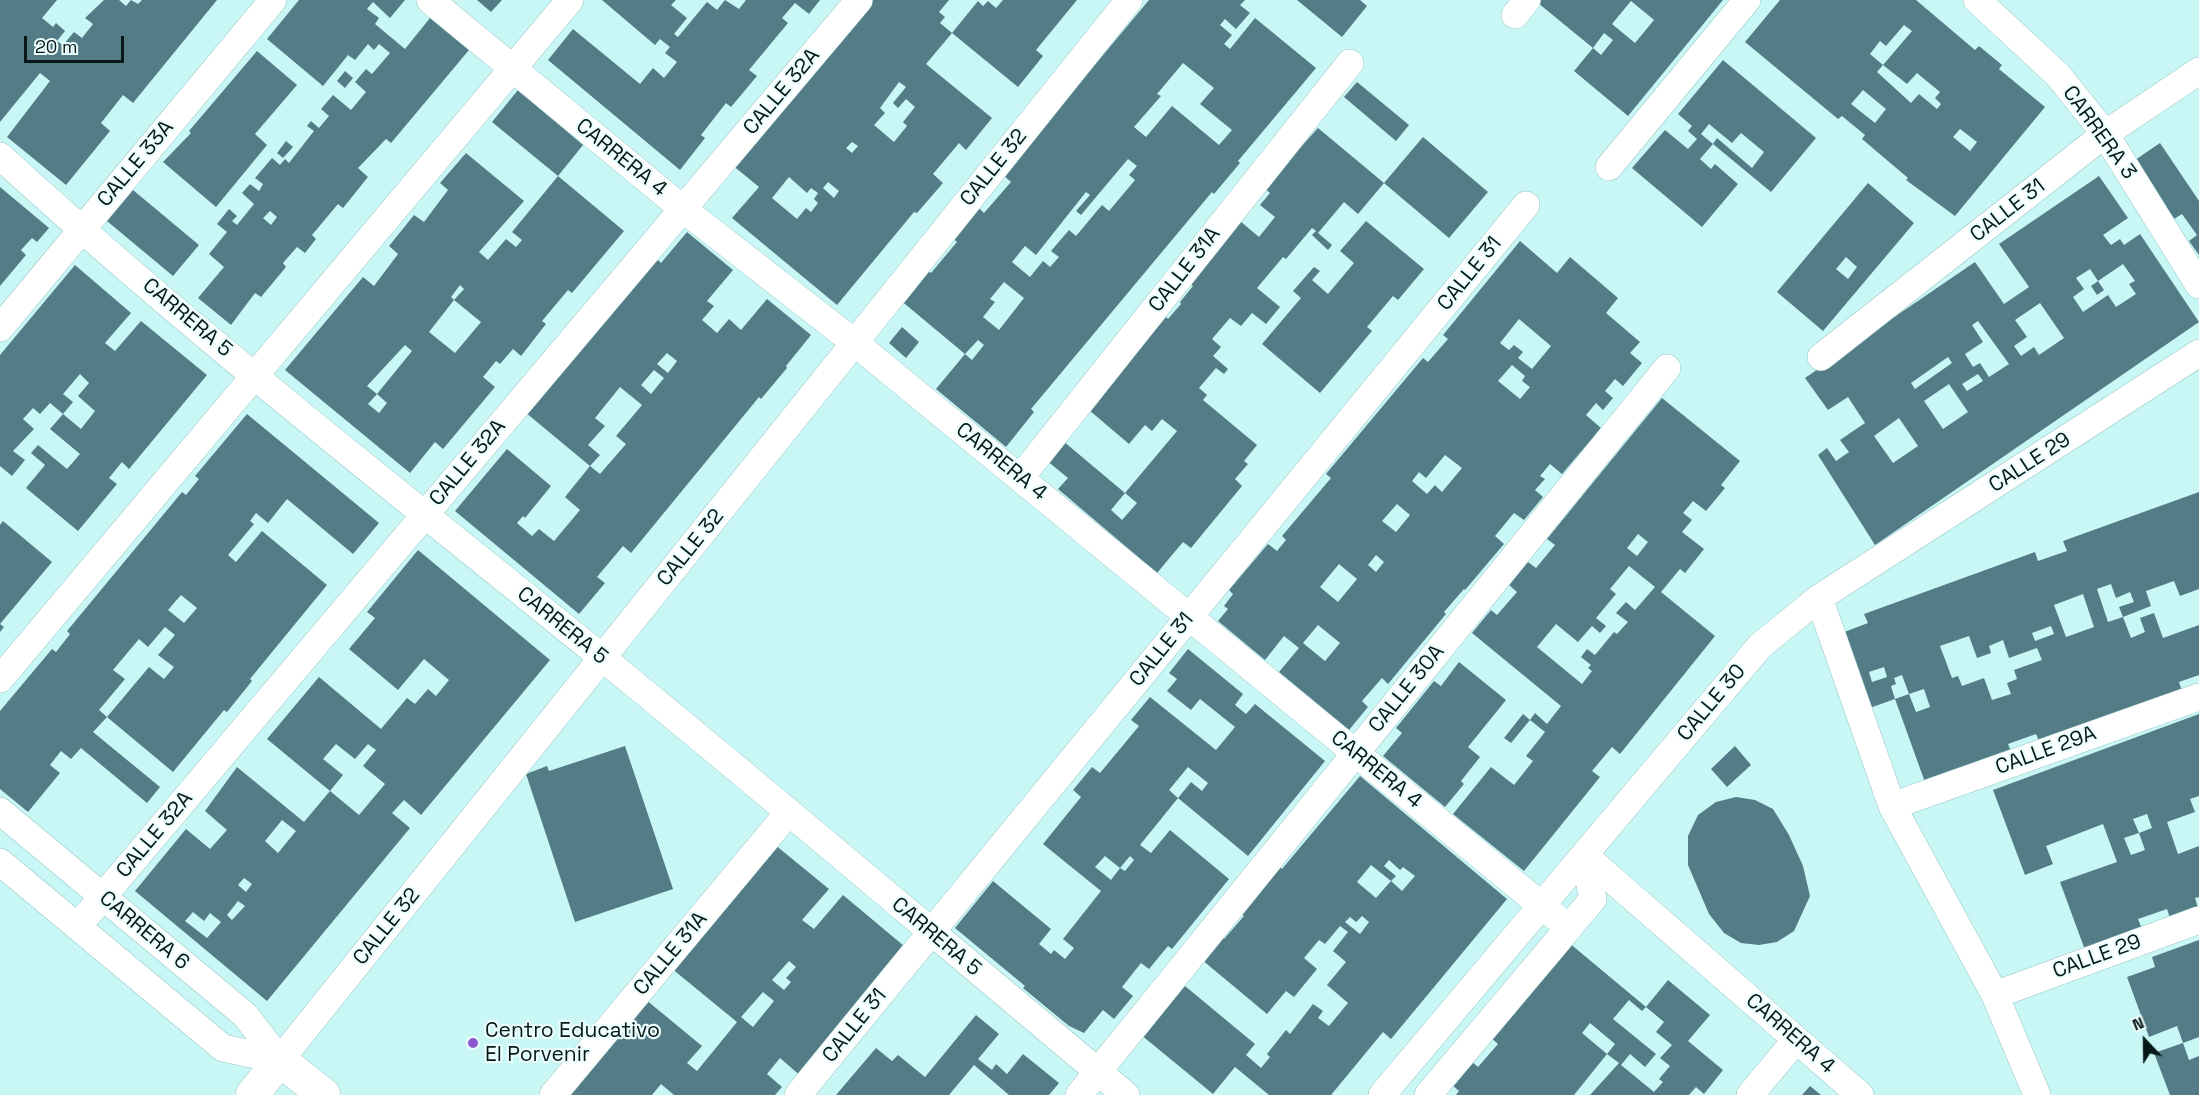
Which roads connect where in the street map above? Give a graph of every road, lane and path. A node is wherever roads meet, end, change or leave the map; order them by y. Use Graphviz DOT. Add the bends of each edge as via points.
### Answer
graph roads {
  1 [pos="273,0"];
  2 [pos="430,0"];
  3 [pos="570,0"];
  4 [pos="859,0"];
  5 [pos="1129,0"];
  6 [pos="1747,0"];
  7 [pos="1977,0"];
  8 [pos="1350,63"];
  9 [pos="512,70"];
  10 [pos="2199,70"];
  11 [pos="2105,134"];
  12 [pos="0,156"];
  13 [pos="1609,167"];
  14 [pos="1526,205"];
  15 [pos="683,208"];
  16 [pos="81,230"];
  17 [pos="2199,285"];
  18 [pos="0,328"];
  19 [pos="855,343"];
  20 [pos="2199,353"];
  21 [pos="1821,357"];
  22 [pos="1667,368"];
  23 [pos="255,375"];
  24 [pos="1020,478"];
  25 [pos="424,515"];
  26 [pos="1860,573"];
  27 [pos="1820,598"];
  28 [pos="1190,617"];
  29 [pos="602,658"];
  30 [pos="0,679"];
  31 [pos="2199,697"];
  32 [pos="1355,753"];
  33 [pos="1893,806"];
  34 [pos="0,811"];
  35 [pos="788,813"];
  36 [pos="1584,855"];
  37 [pos="0,862"];
  38 [pos="103,896"];
  39 [pos="1541,905"];
  40 [pos="2199,920"];
  41 [pos="78,926"];
  42 [pos="1569,928"];
  43 [pos="931,933"];
  44 [pos="1995,995"];
  45 [pos="1796,1040"];
  46 [pos="280,1060"];
  47 [pos="1098,1072"];
  48 [pos="252,1095"];
  49 [pos="324,1095"];
  50 [pos="554,1095"];
  51 [pos="798,1095"];
  52 [pos="1079,1095"];
  53 [pos="1126,1095"];
  54 [pos="1382,1095"];
  55 [pos="1428,1095"];
  56 [pos="1750,1095"];
  57 [pos="1860,1095"];
  58 [pos="2037,1095"];
  1 -- 16 [label="street, CALLE 33A"];
  2 -- 9 [label="street, CARRERA 4"];
  3 -- 9 [label="street"];
  4 -- 15 [label="street, CALLE 32A"];
  5 -- 19 [label="street, CALLE 32"];
  6 -- 13 [label="street"];
  7 -- 11 [label="street, CARRERA 3" via="2058,75"];
  8 -- 24 [label="street, CALLE 31A"];
  9 -- 15 [label="street, CARRERA 4"];
  9 -- 23 [label="street"];
  10 -- 11 [label="street, CALLE 31"];
  11 -- 17 [label="street, CARRERA 3"];
  11 -- 21 [label="street, CALLE 31"];
  12 -- 16 [label="street, CARRERA 5"];
  14 -- 28 [label="street, CALLE 31"];
  15 -- 19 [label="street, CARRERA 4"];
  15 -- 25 [label="street, CALLE 32A"];
  16 -- 18 [label="street, CALLE 33A"];
  16 -- 23 [label="street, CARRERA 5"];
  19 -- 24 [label="street, CARRERA 4"];
  19 -- 29 [label="street, CALLE 32"];
  20 -- 26 [label="street, CALLE 29"];
  22 -- 32 [label="street, CALLE 30A"];
  23 -- 25 [label="street, CARRERA 5"];
  23 -- 30 [label="street"];
  24 -- 28 [label="street, CARRERA 4"];
  25 -- 29 [label="street, CARRERA 5"];
  25 -- 38 [label="street, CALLE 32A"];
  26 -- 27 [label="street, CALLE 30"];
  27 -- 33 [label="street"];
  27 -- 36 [label="street, CALLE 30" via="1760,646"];
  28 -- 32 [label="street, CARRERA 4"];
  28 -- 43 [label="street, CALLE 31"];
  29 -- 35 [label="street, CARRERA 5"];
  29 -- 46 [label="street, CALLE 32"];
  31 -- 33 [label="street, CALLE 29A"];
  32 -- 39 [label="street, CARRERA 4"];
  32 -- 47 [label="street, CALLE 30A"];
  33 -- 44 [label="street"];
  34 -- 38 [label="street, CARRERA 6"];
  35 -- 43 [label="street, CARRERA 5"];
  35 -- 50 [label="street, CALLE 31A"];
  36 -- 39 [label="street, CALLE 30"];
  36 -- 42 [label="street" via="1593,899"];
  36 -- 45 [label="street, CARRERA 4"];
  37 -- 41 [label="street, CARRERA 6"];
  38 -- 41 [label="street, CALLE 32A"];
  38 -- 46 [label="street, CARRERA 6" via="245,1015"];
  39 -- 42 [label="street, CARRERA 4"];
  39 -- 54 [label="street, CALLE 30"];
  40 -- 44 [label="street, CALLE 29"];
  41 -- 46 [label="street, CARRERA 6" via="223,1048"];
  42 -- 55 [label="street"];
  43 -- 47 [label="street, CARRERA 5"];
  43 -- 51 [label="street, CALLE 31"];
  44 -- 58 [label="street"];
  45 -- 56 [label="street"];
  45 -- 57 [label="street, CARRERA 4"];
  46 -- 48 [label="street, CALLE 32"];
  46 -- 49 [label="street, CARRERA 6"];
  47 -- 52 [label="street, CALLE 30A"];
  47 -- 53 [label="street, CARRERA 5"];
}
